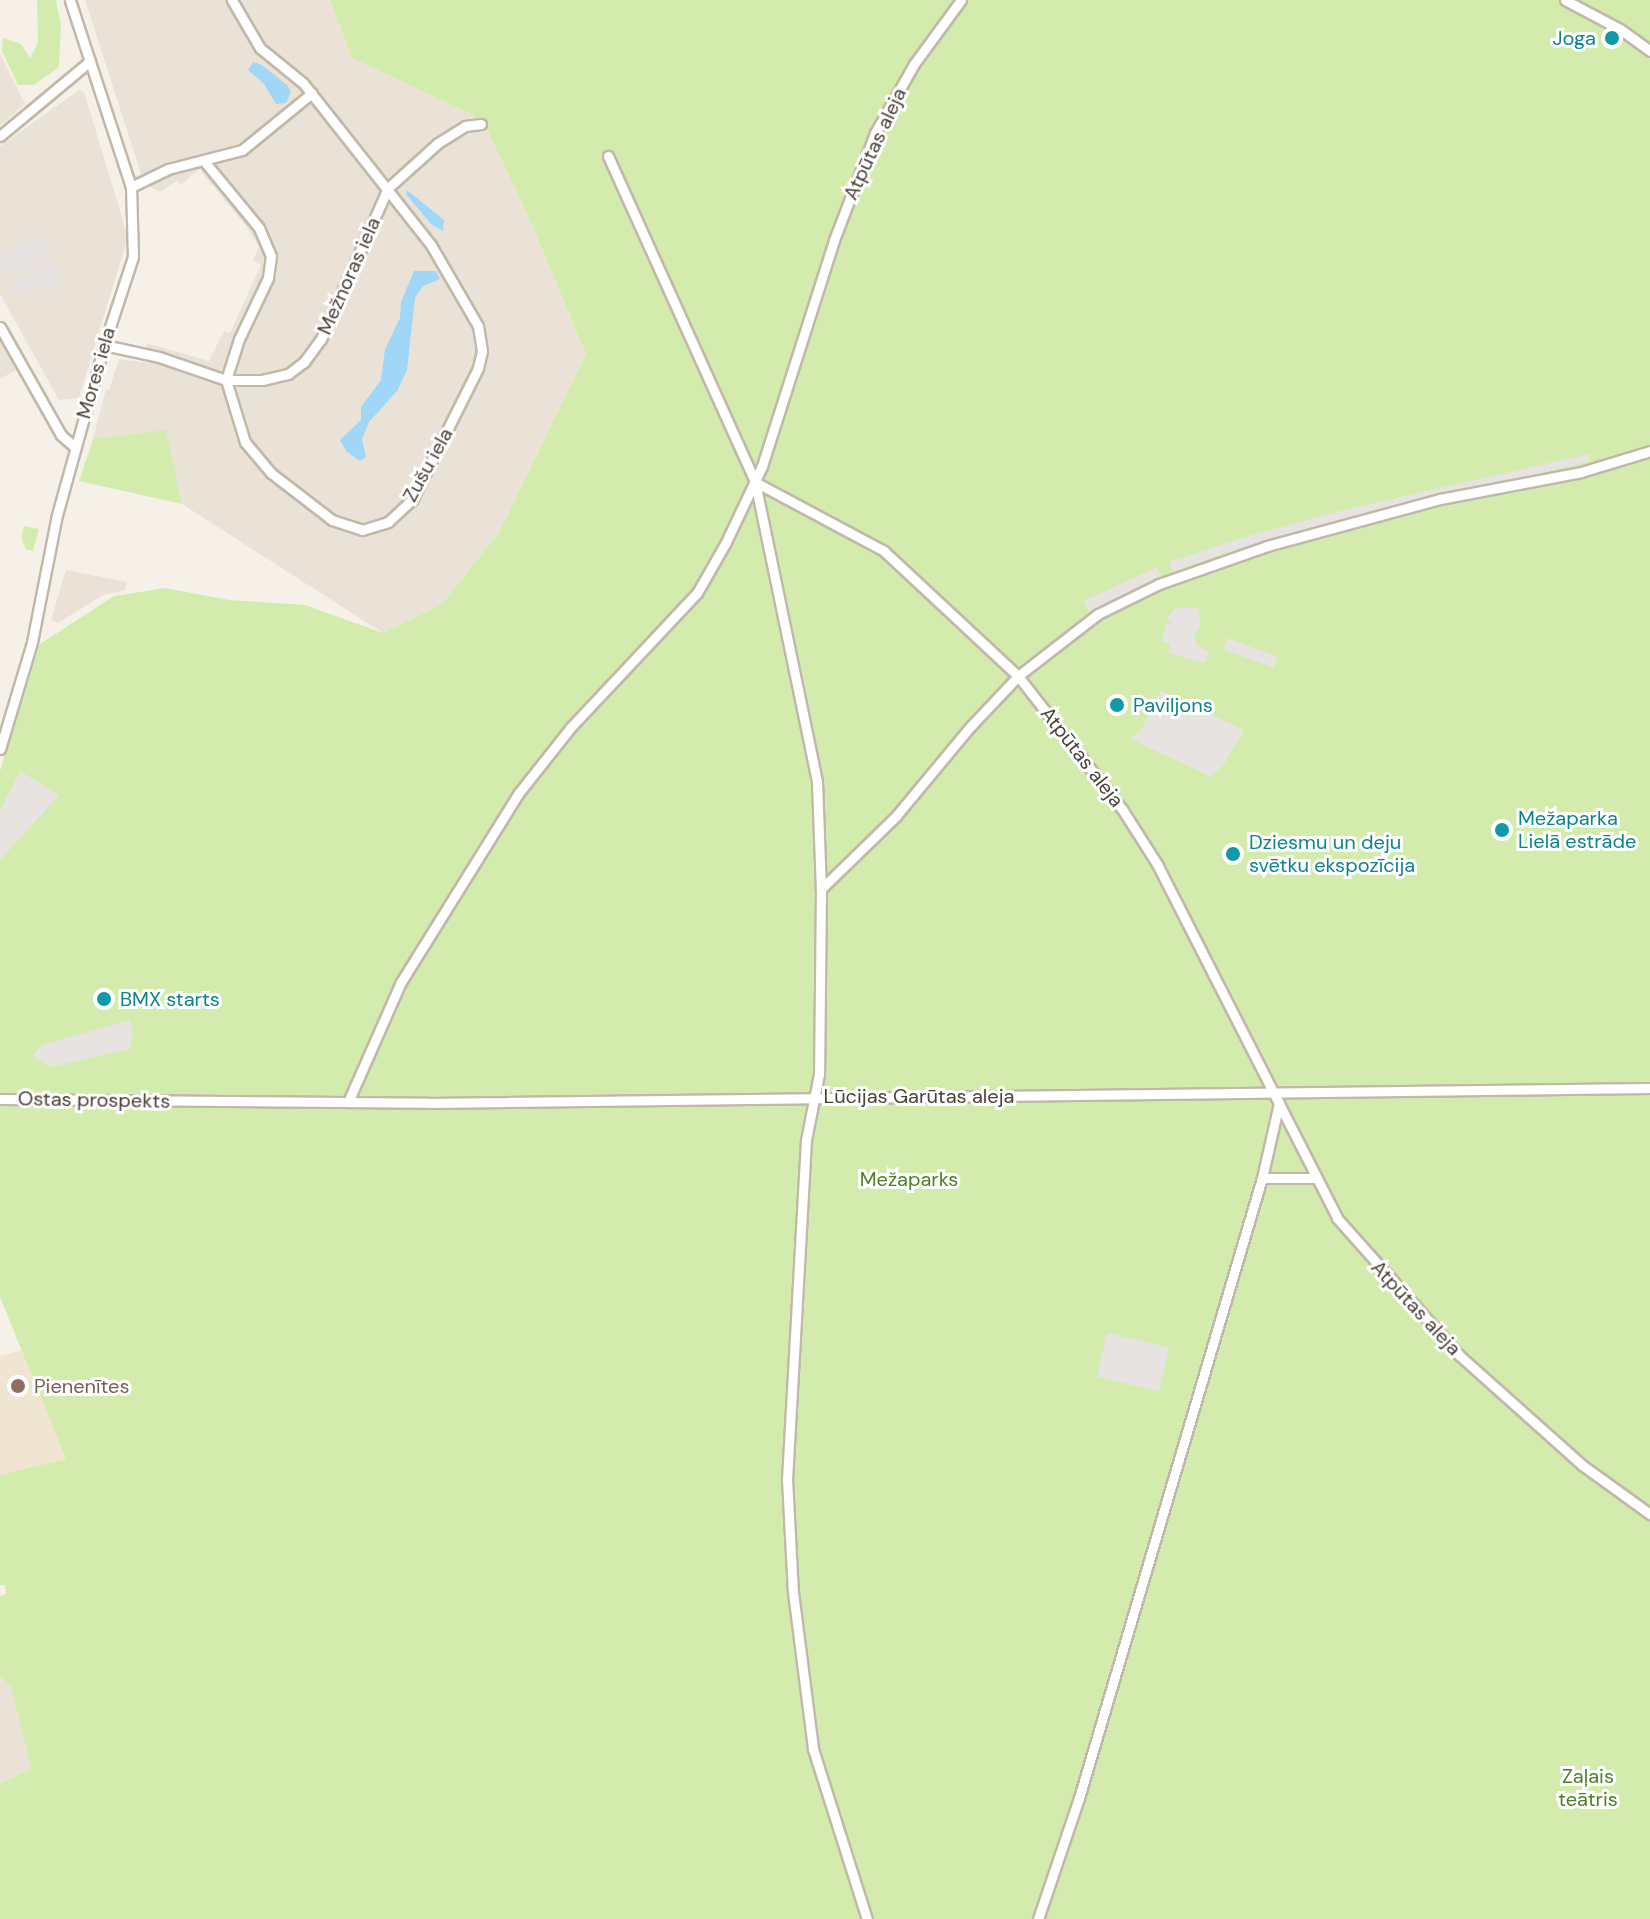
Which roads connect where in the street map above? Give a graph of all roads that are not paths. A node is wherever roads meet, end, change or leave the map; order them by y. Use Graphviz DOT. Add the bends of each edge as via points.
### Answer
graph roads {
  1 [pos="70,0"];
  2 [pos="232,0"];
  3 [pos="961,0"];
  4 [pos="1565,0"];
  5 [pos="1650,51"];
  6 [pos="90,61"];
  7 [pos="312,93"];
  8 [pos="481,124"];
  9 [pos="0,136"];
  10 [pos="608,156"];
  11 [pos="204,161"];
  12 [pos="131,187"];
  13 [pos="388,188"];
  14 [pos="0,327"];
  15 [pos="104,345"];
  16 [pos="226,380"];
  17 [pos="75,447"];
  18 [pos="1650,451"];
  19 [pos="755,482"];
  20 [pos="1018,676"];
  21 [pos="0,749"];
  22 [pos="821,889"];
  23 [pos="1650,1088"];
  24 [pos="815,1097"];
  25 [pos="1277,1098"];
  26 [pos="0,1099"];
  27 [pos="188,1100"];
  28 [pos="348,1102"];
  29 [pos="1262,1178"];
  30 [pos="1316,1178"];
  31 [pos="1650,1514"];
  32 [pos="867,1919"];
  33 [pos="1038,1919"];
  1 -- 6 [label="street, Mores iela"];
  2 -- 7 [label="street, Zušu iela" via="260,48"];
  3 -- 19 [label="street, Atpūtas aleja" via="914,64 875,133"];
  4 -- 5 [label="street"];
  6 -- 9 [label="street"];
  6 -- 12 [label="street, Mores iela"];
  7 -- 11 [label="street" via="242,150"];
  7 -- 13 [label="street, Zušu iela"];
  8 -- 13 [label="street, Mežnoras iela" via="465,126 438,143"];
  10 -- 19 [label="street"];
  11 -- 12 [label="street" via="168,169"];
  11 -- 16 [label="street" via="259,228 271,256 268,278"];
  12 -- 15 [label="street, Mores iela" via="133,257"];
  13 -- 16 [label="street, Mežnoras iela" via="314,351 276,378"];
  13 -- 16 [label="street, Zušu iela" via="457,286 482,341 478,368 423,482 403,510 388,522 362,530 314,508 250,450"];
  14 -- 17 [label="street" via="61,435"];
  15 -- 16 [label="street, Mežnoras iela"];
  15 -- 17 [label="street, Mores iela"];
  17 -- 21 [label="street, Mores iela" via="42,578 32,642"];
  18 -- 20 [label="street" via="1581,472 1396,510 1208,565 1098,614"];
  19 -- 20 [label="street, Atpūtas aleja" via="884,551"];
  19 -- 22 [label="street" via="817,782"];
  19 -- 28 [label="street" via="697,593 571,727 471,865 401,982"];
  20 -- 22 [label="street" via="896,816"];
  20 -- 25 [label="street, Atpūtas aleja" via="1122,809 1157,864"];
  22 -- 24 [label="street"];
  23 -- 25 [label="street, Lūcijas Garūtas aleja"];
  24 -- 25 [label="street, Lūcijas Garūtas aleja"];
  24 -- 28 [label="street, Lūcijas Garūtas aleja"];
  24 -- 32 [label="street" via="806,1140 787,1479 793,1592 813,1749"];
  25 -- 29 [label="street"];
  25 -- 30 [label="street, Atpūtas aleja"];
  26 -- 27 [label="street, Ostas prospekts"];
  27 -- 28 [label="street, Lūcijas Garūtas aleja"];
  29 -- 30 [label="street"];
  29 -- 33 [label="street" via="1075,1813"];
  30 -- 31 [label="street, Atpūtas aleja" via="1337,1218 1362,1249 1459,1355 1582,1465"];
}
